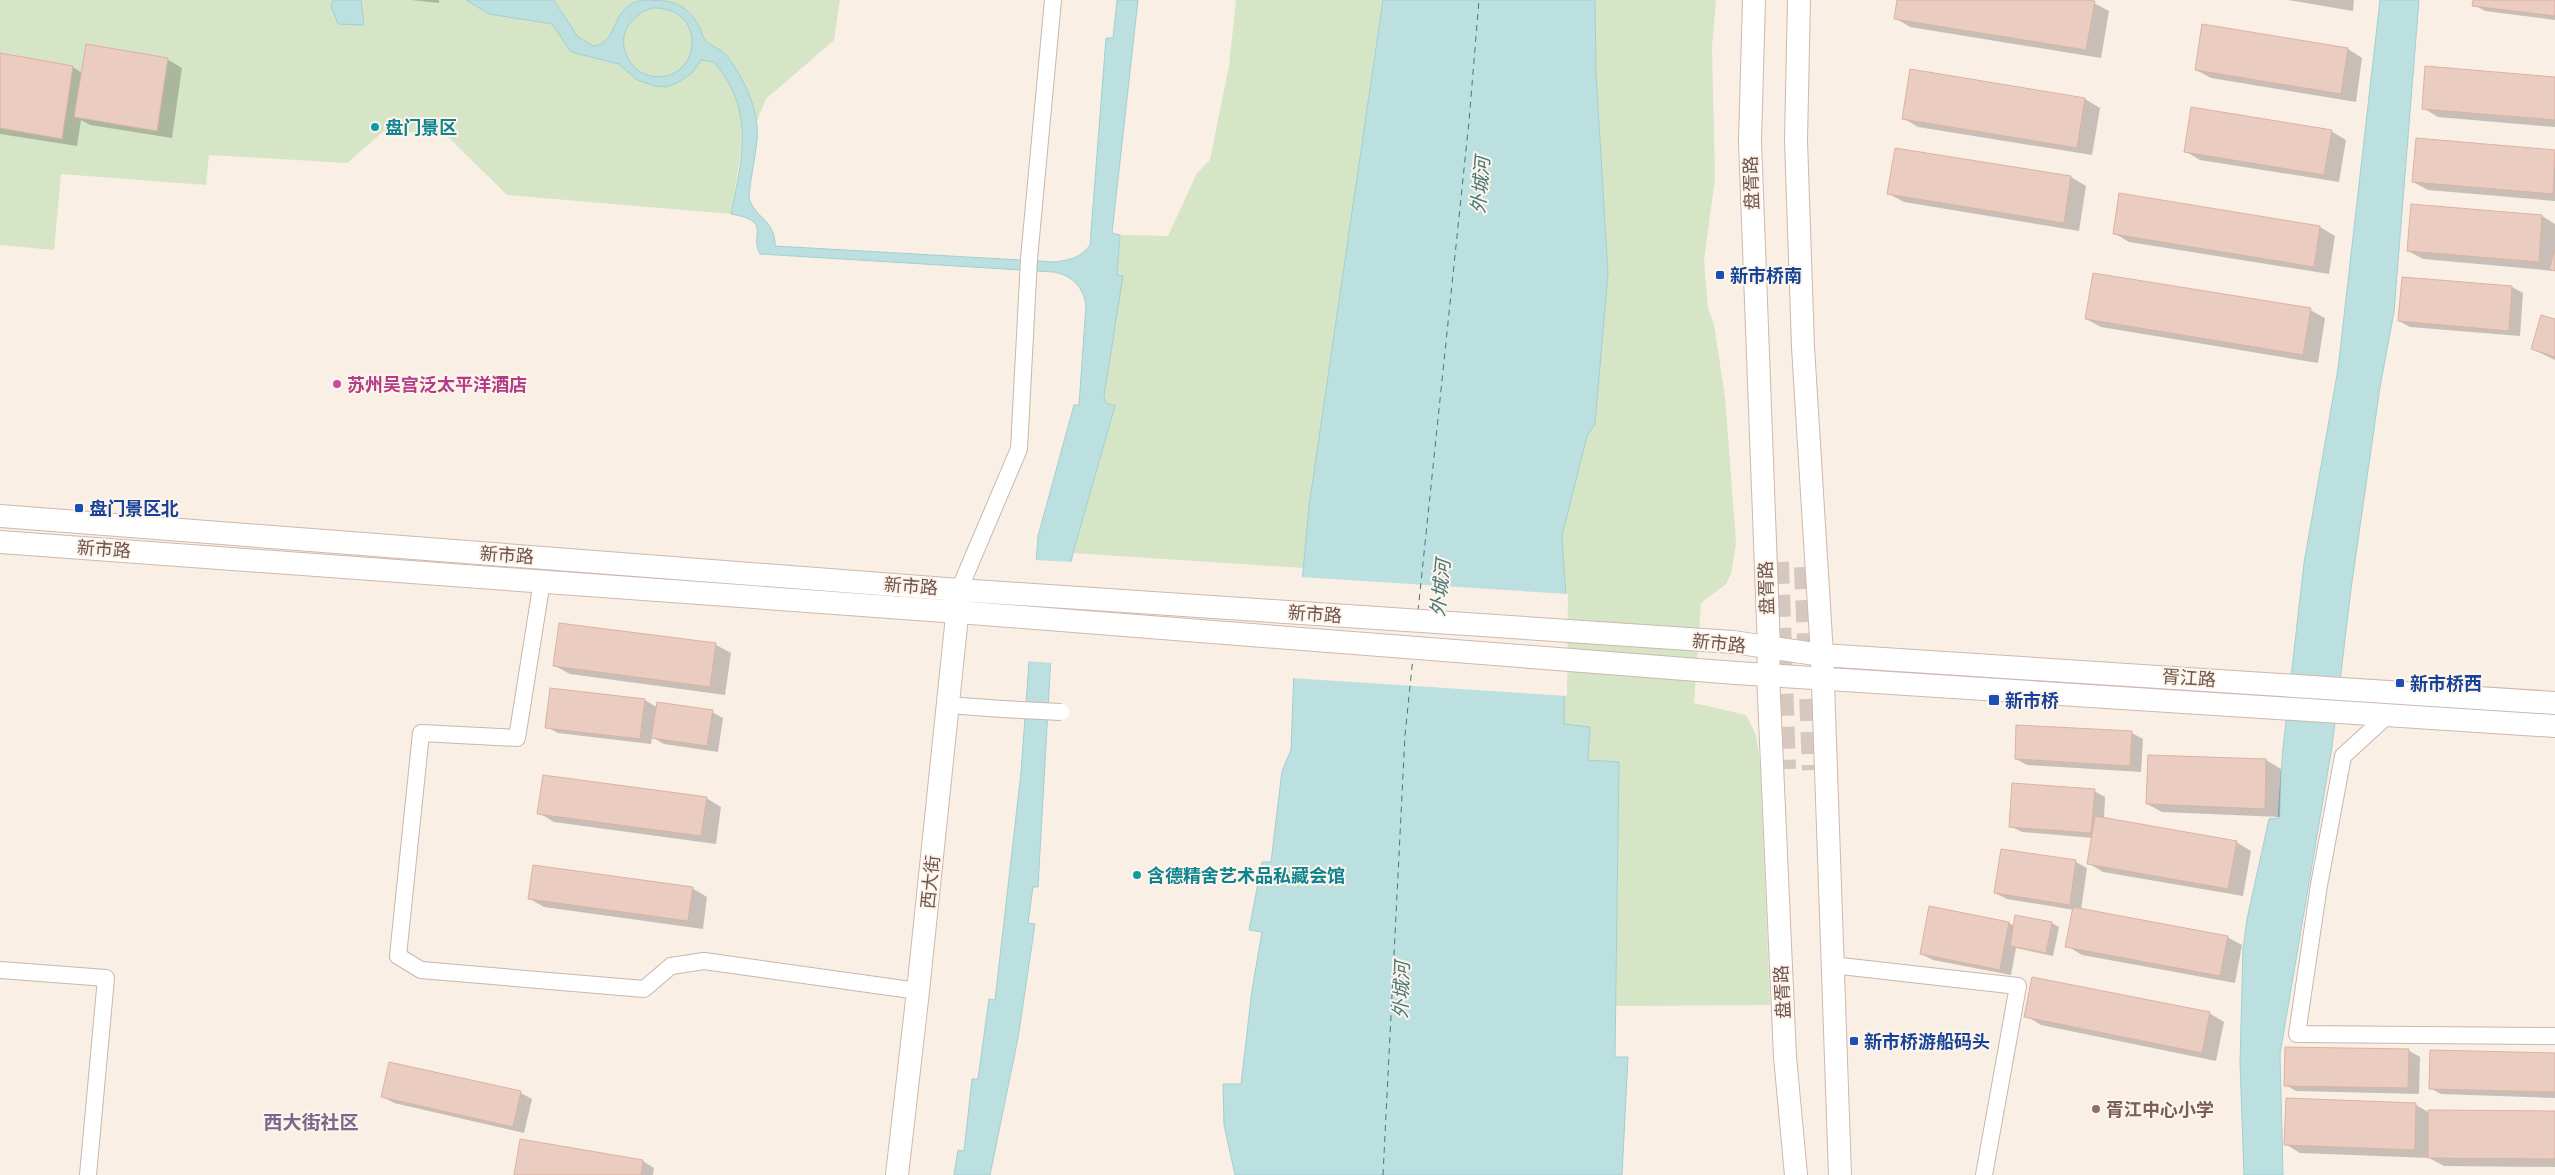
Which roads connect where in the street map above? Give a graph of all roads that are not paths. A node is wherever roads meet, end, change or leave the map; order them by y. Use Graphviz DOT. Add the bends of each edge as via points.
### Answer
graph roads {
  1 [pos="1053,0"];
  2 [pos="1754,0"];
  3 [pos="1799,0"];
  4 [pos="1796,140"];
  5 [pos="1750,141"];
  6 [pos="0,516"];
  7 [pos="0,542"];
  8 [pos="1778,562"];
  9 [pos="1805,567"];
  10 [pos="542,581"];
  11 [pos="959,590"];
  12 [pos="958,612"];
  13 [pos="1769,649"];
  14 [pos="1823,666"];
  15 [pos="1768,674"];
  16 [pos="2555,703"];
  17 [pos="948,706"];
  18 [pos="1061,712"];
  19 [pos="2389,714"];
  20 [pos="2555,726"];
  21 [pos="1785,769"];
  22 [pos="1813,770"];
  23 [pos="1832,965"];
  24 [pos="0,970"];
  25 [pos="918,991"];
  26 [pos="2555,1036"];
  27 [pos="88,1175"];
  28 [pos="896,1175"];
  29 [pos="1796,1175"];
  30 [pos="1840,1175"];
  31 [pos="1984,1175"];
  1 -- 11 [label="street" via="1029,259 1019,449"];
  2 -- 5 [label="main road, 盘胥路"];
  3 -- 4 [label="main road"];
  4 -- 9 [label="main road" via="1791,252"];
  4 -- 14 [label="main road" via="1803,347"];
  5 -- 8 [label="main road" via="1767,263"];
  5 -- 13 [label="main road, 盘胥路"];
  6 -- 11 [label="main road, 新市路"];
  7 -- 10 [label="main road, 新市路"];
  10 -- 12 [label="main road, 新市路"];
  10 -- 25 [label="street" via="517,738 421,733 398,956 421,970 644,989 672,966 704,961"];
  11 -- 12 [label="main road, 西大街"];
  11 -- 13 [label="main road, 新市路" via="1733,642"];
  12 -- 15 [label="main road, 新市路"];
  12 -- 17 [label="main road, 西大街"];
  13 -- 14 [label="main road, 新市路"];
  13 -- 15 [label="main road, 盘胥路"];
  14 -- 15 [label="main road, 新市路"];
  14 -- 16 [label="main road, 胥江路" via="2247,682"];
  14 -- 19 [label="main road, 胥江路" via="2245,705"];
  14 -- 23 [label="main road"];
  15 -- 29 [label="main road, 盘胥路" via="1785,1057"];
  17 -- 18 [label="street, bridge"];
  17 -- 25 [label="main road, 西大街"];
  19 -- 20 [label="main road, 胥江路"];
  19 -- 26 [label="street" via="2343,756 2318,885 2297,1034"];
  21 -- 29 [label="main road"];
  22 -- 30 [label="main road" via="1823,1039"];
  23 -- 30 [label="main road"];
  23 -- 31 [label="street" via="2018,986"];
  24 -- 27 [label="street" via="106,978"];
  25 -- 28 [label="main road, 西大街"];
}
